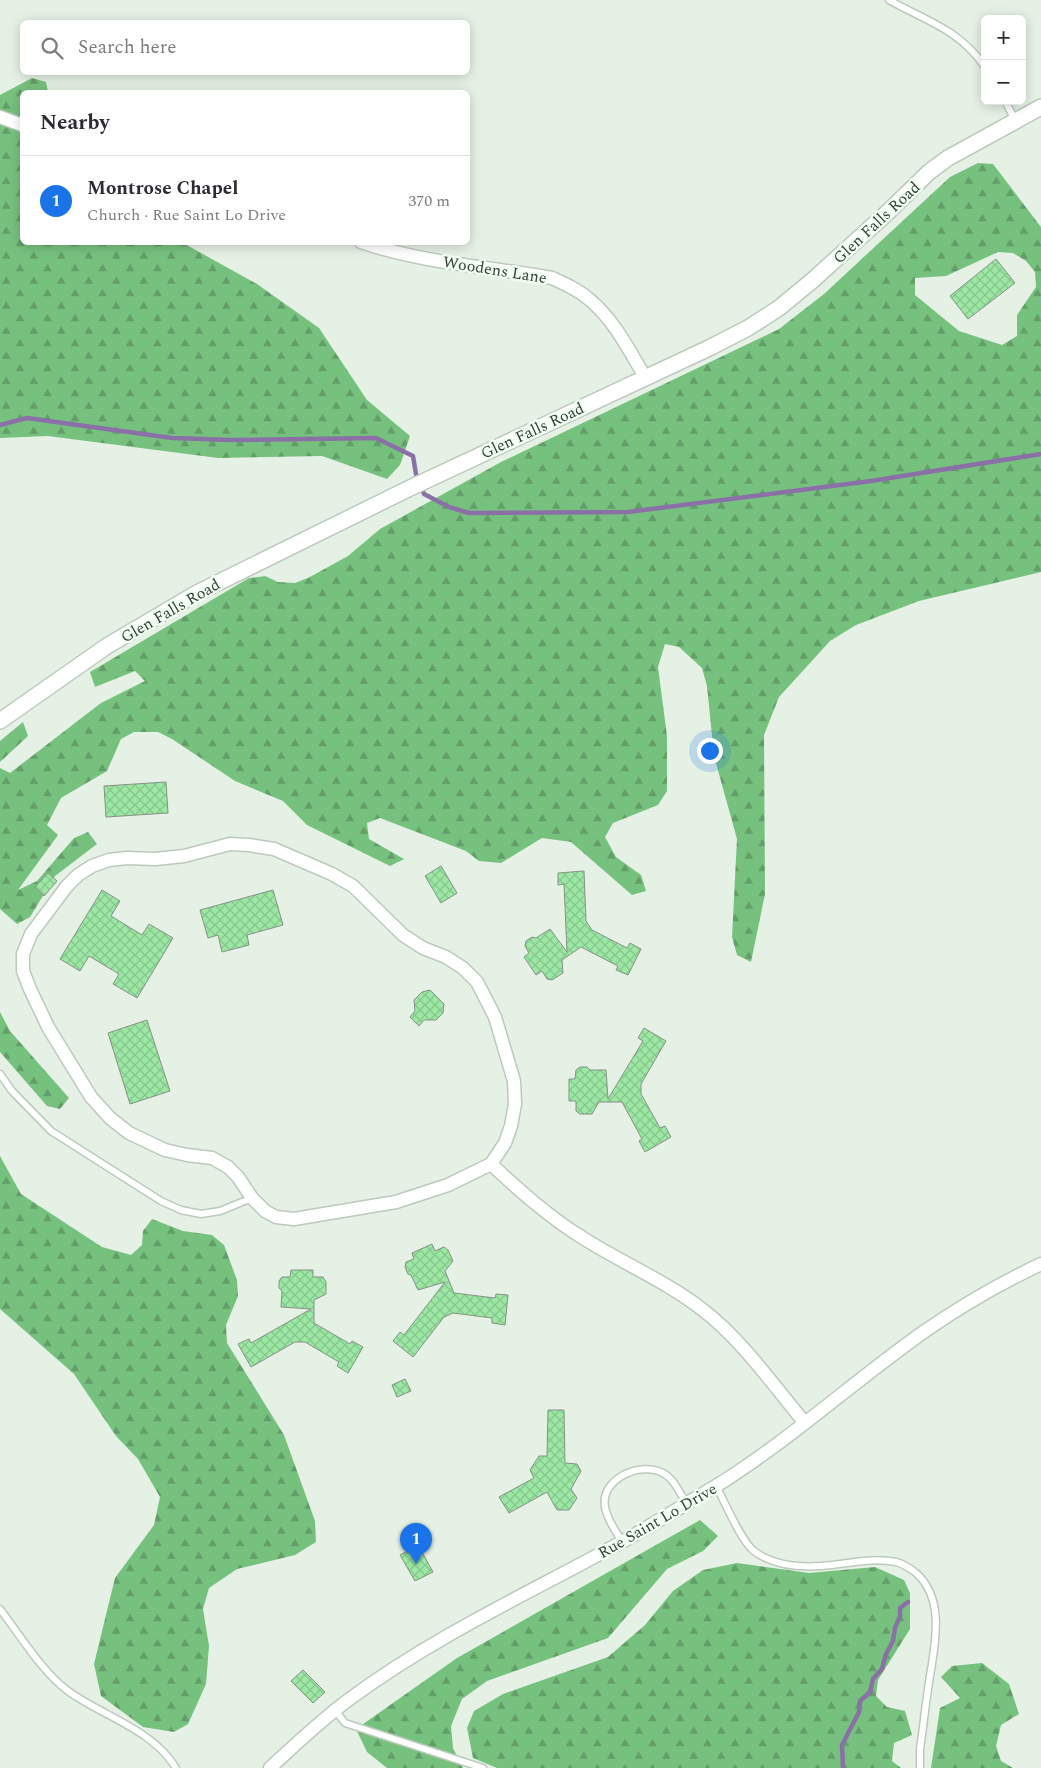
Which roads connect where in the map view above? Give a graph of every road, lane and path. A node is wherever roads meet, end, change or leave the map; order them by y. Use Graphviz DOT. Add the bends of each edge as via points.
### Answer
graph roads {
  1 [pos="889,0"];
  2 [pos="981,61"];
  3 [pos="1007,105"];
  4 [pos="1041,107"];
  5 [pos="0,117"];
  6 [pos="1016,121"];
  7 [pos="20,124"];
  8 [pos="373,245"];
  9 [pos="645,377"];
  10 [pos="0,721"];
  11 [pos="0,1074"];
  12 [pos="491,1164"];
  13 [pos="252,1198"];
  14 [pos="1041,1264"];
  15 [pos="805,1423"];
  16 [pos="716,1486"];
  17 [pos="686,1504"];
  18 [pos="622,1542"];
  19 [pos="0,1609"];
  20 [pos="335,1710"];
  21 [pos="176,1768"];
  22 [pos="270,1768"];
  23 [pos="483,1768"];
  24 [pos="920,1768"];
  1 -- 2 [label="lane" via="933,21 975,53"];
  3 -- 6 [label="lane"];
  4 -- 6 [label="street, Glen Falls Road"];
  5 -- 7 [label="street"];
  6 -- 9 [label="street, Glen Falls Road" via="966,147 929,172 779,308 748,328"];
  8 -- 9 [label="street, Woodens Lane" via="416,256 552,278 571,287 605,315"];
  9 -- 10 [label="street, Glen Falls Road" via="459,464 190,597 107,646"];
  11 -- 13 [label="lane" via="51,1132 161,1201 201,1214"];
  12 -- 13 [label="street" via="448,1185 396,1202 294,1219 264,1211"];
  12 -- 13 [label="street" via="505,1143 511,1126 515,1104 514,1081 495,1017 477,982 463,968 403,935 353,886 274,849 230,844 184,856 127,858 92,866 67,886 31,934 23,954 23,970 30,989 48,1026 91,1097 110,1118 129,1134 165,1150 212,1158 228,1167"];
  12 -- 15 [label="street" via="581,1238 704,1310 729,1333"];
  14 -- 15 [label="street, Rue Saint Lo Drive" via="971,1301 924,1332"];
  15 -- 16 [label="street, Rue Saint Lo Drive"];
  16 -- 17 [label="street, Rue Saint Lo Drive"];
  16 -- 24 [label="lane" via="742,1536 754,1551 773,1560 799,1566 898,1562 922,1578 931,1592 936,1630"];
  17 -- 18 [label="street, Rue Saint Lo Drive"];
  17 -- 18 [label="lane" via="671,1480 662,1473 631,1470 621,1476 605,1496 609,1520"];
  18 -- 20 [label="street, Rue Saint Lo Drive" via="430,1646"];
  19 -- 21 [label="lane" via="48,1671 68,1691 147,1737 168,1755"];
  20 -- 22 [label="street, Rue Saint Lo Drive"];
  20 -- 23 [label="lane" via="344,1722"];
}
